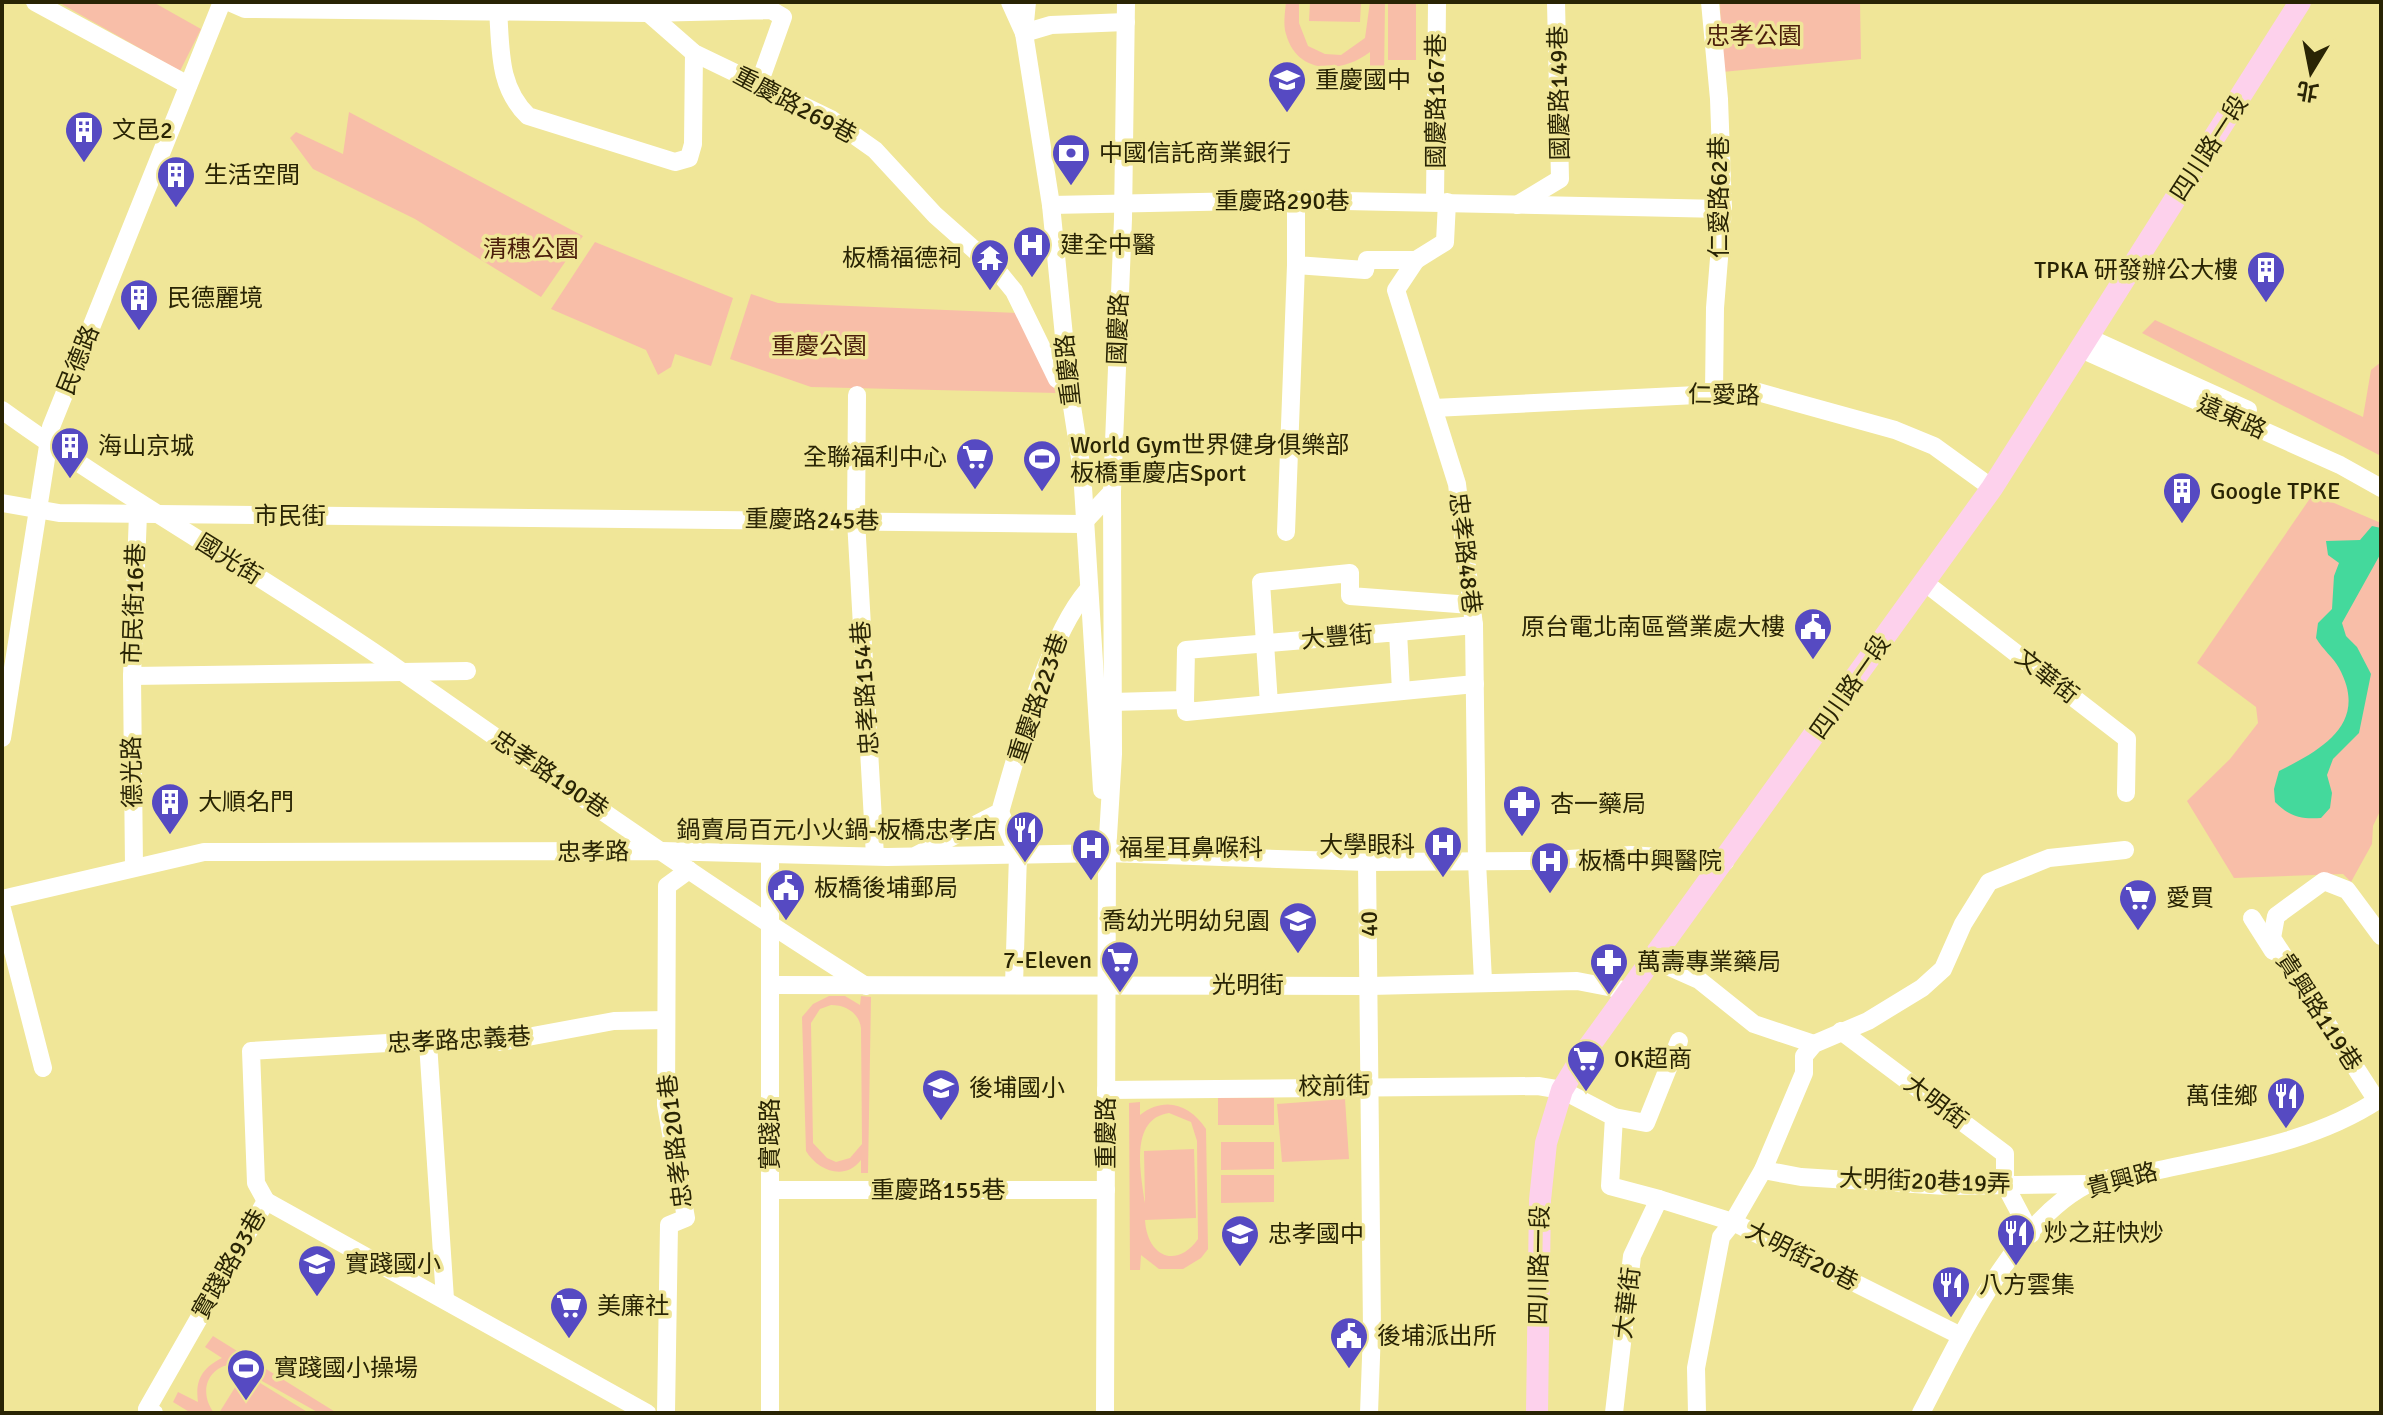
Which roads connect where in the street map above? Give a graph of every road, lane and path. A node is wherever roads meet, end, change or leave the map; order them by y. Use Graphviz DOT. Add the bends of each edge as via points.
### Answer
graph roads {
  1 [pos="35,2"];
  2 [pos="222,2"];
  3 [pos="229,2"];
  4 [pos="1010,2"];
  5 [pos="1027,2"];
  6 [pos="1126,2"];
  7 [pos="1437,2"];
  8 [pos="1556,2"];
  9 [pos="1710,2"];
  10 [pos="2300,2"];
  11 [pos="771,6"];
  12 [pos="641,7"];
  13 [pos="498,10"];
  14 [pos="1126,22"];
  15 [pos="1024,33"];
  16 [pos="694,53"];
  17 [pos="759,84"];
  18 [pos="188,85"];
  19 [pos="1560,179"];
  20 [pos="1296,200"];
  21 [pos="1441,201"];
  22 [pos="1123,202"];
  23 [pos="1051,205"];
  24 [pos="1514,206"];
  25 [pos="1562,207"];
  26 [pos="1723,209"];
  27 [pos="1416,260"];
  28 [pos="1296,265"];
  29 [pos="1062,312"];
  30 [pos="1028,318"];
  31 [pos="2084,343"];
  32 [pos="1069,387"];
  33 [pos="1714,393"];
  34 [pos="857,395"];
  35 [pos="1434,408"];
  36 [pos="2,410"];
  37 [pos="49,444"];
  38 [pos="2381,473"];
  39 [pos="1992,488"];
  40 [pos="2381,488"];
  41 [pos="1112,492"];
  42 [pos="2,503"];
  43 [pos="39,510"];
  44 [pos="147,514"];
  45 [pos="542,518"];
  46 [pos="1088,518"];
  47 [pos="856,520"];
  48 [pos="1286,532"];
  49 [pos="1924,582"];
  50 [pos="1087,591"];
  51 [pos="1471,605"];
  52 [pos="1112,609"];
  53 [pos="1474,625"];
  54 [pos="1398,632"];
  55 [pos="1264,643"];
  56 [pos="8,671"];
  57 [pos="401,671"];
  58 [pos="467,671"];
  59 [pos="132,676"];
  60 [pos="1475,684"];
  61 [pos="1401,691"];
  62 [pos="1185,700"];
  63 [pos="1112,702"];
  64 [pos="1269,704"];
  65 [pos="478,725"];
  66 [pos="2,738"];
  67 [pos="2126,793"];
  68 [pos="1000,812"];
  69 [pos="2125,850"];
  70 [pos="662,851"];
  71 [pos="1107,853"];
  72 [pos="770,854"];
  73 [pos="1018,854"];
  74 [pos="875,856"];
  75 [pos="915,856"];
  76 [pos="1367,862"];
  77 [pos="1477,862"];
  78 [pos="1725,862"];
  79 [pos="134,867"];
  80 [pos="689,870"];
  81 [pos="2,899"];
  82 [pos="2,909"];
  83 [pos="2252,918"];
  84 [pos="770,926"];
  85 [pos="2381,936"];
  86 [pos="1654,960"];
  87 [pos="1483,981"];
  88 [pos="770,985"];
  89 [pos="1014,985"];
  90 [pos="1106,985"];
  91 [pos="866,986"];
  92 [pos="1370,986"];
  93 [pos="1629,991"];
  94 [pos="666,1020"];
  95 [pos="1841,1031"];
  96 [pos="1679,1041"];
  97 [pos="428,1043"];
  98 [pos="1814,1044"];
  99 [pos="2341,1057"];
  100 [pos="43,1068"];
  101 [pos="1370,1085"];
  102 [pos="1106,1090"];
  103 [pos="1562,1090"];
  104 [pos="2379,1100"];
  105 [pos="1614,1117"];
  106 [pos="1763,1170"];
  107 [pos="2088,1184"];
  108 [pos="2005,1185"];
  109 [pos="770,1190"];
  110 [pos="1106,1190"];
  111 [pos="1659,1199"];
  112 [pos="266,1201"];
  113 [pos="1733,1222"];
  114 [pos="2031,1234"];
  115 [pos="445,1299"];
  116 [pos="1961,1336"];
  117 [pos="154,1413"];
  118 [pos="647,1413"];
  119 [pos="666,1413"];
  120 [pos="770,1413"];
  121 [pos="1105,1413"];
  122 [pos="1369,1413"];
  123 [pos="1537,1413"];
  124 [pos="1614,1413"];
  125 [pos="1697,1413"];
  126 [pos="1921,1413"];
  1 -- 18 [label="street"];
  2 -- 18 [label="street, 民德路"];
  3 -- 13 [label="street" via="245,9"];
  4 -- 15 [label="street, 重慶路"];
  5 -- 15 [label="street, 重慶路"];
  6 -- 14 [label="street, 國慶路"];
  7 -- 21 [label="street, 國慶路167巷"];
  8 -- 19 [label="street, 國慶路149巷"];
  9 -- 26 [label="street, 仁愛路62巷"];
  10 -- 31 [label="main road, 四川路一段"];
  11 -- 12 [label="street"];
  11 -- 17 [label="street" via="783,17"];
  12 -- 13 [label="street"];
  12 -- 16 [label="street, 重慶路269巷"];
  13 -- 16 [label="street" via="502,75 515,104 528,116 675,162 689,158 693,144"];
  14 -- 15 [label="street" via="1051,25"];
  14 -- 22 [label="street, 國慶路"];
  15 -- 23 [label="street, 重慶路"];
  16 -- 17 [label="street, 重慶路269巷"];
  17 -- 30 [label="street, 重慶路269巷" via="856,134 996,269"];
  18 -- 37 [label="street, 民德路" via="51,427"];
  19 -- 24 [label="street, 國慶路149巷"];
  19 -- 25 [label="street"];
  20 -- 21 [label="street, 重慶路290巷"];
  20 -- 22 [label="street, 重慶路290巷"];
  20 -- 28 [label="street"];
  21 -- 24 [label="street, 重慶路290巷"];
  21 -- 27 [label="street, 國慶路167巷" via="1445,242"];
  22 -- 23 [label="street, 重慶路290巷"];
  22 -- 41 [label="street, 國慶路"];
  23 -- 29 [label="street, 重慶路"];
  24 -- 25 [label="street, 重慶路290巷"];
  25 -- 26 [label="street, 重慶路290巷"];
  26 -- 33 [label="street, 仁愛路62巷"];
  27 -- 28 [label="street" via="1367,260 1365,270"];
  27 -- 35 [label="street, 忠孝路48巷" via="1396,290"];
  28 -- 48 [label="street"];
  29 -- 30 [label="street"];
  29 -- 32 [label="street, 重慶路"];
  30 -- 32 [label="street, 重慶路269巷" via="1057,379"];
  31 -- 38 [label="street, 遠東路"];
  31 -- 39 [label="main road, 四川路一段"];
  31 -- 40 [label="street, 遠東路"];
  32 -- 46 [label="street, 重慶路"];
  33 -- 35 [label="street, 仁愛路"];
  33 -- 39 [label="street, 仁愛路" via="1758,392 1865,419 1934,446"];
  34 -- 47 [label="street, 忠孝路154巷"];
  35 -- 51 [label="street, 忠孝路48巷" via="1457,484"];
  36 -- 37 [label="street, 國光街"];
  37 -- 43 [label="street, 民德路"];
  37 -- 44 [label="street, 國光街"];
  39 -- 49 [label="main road, 四川路一段"];
  41 -- 46 [label="street"];
  41 -- 52 [label="street, 國慶路"];
  42 -- 43 [label="street, 市民街"];
  43 -- 44 [label="street, 市民街"];
  43 -- 56 [label="street, 民德路"];
  44 -- 45 [label="street, 市民街"];
  44 -- 57 [label="street, 國光街"];
  44 -- 59 [label="street, 市民街16巷"];
  45 -- 47 [label="street, 重慶路245巷"];
  46 -- 47 [label="street, 重慶路245巷"];
  46 -- 50 [label="street, 重慶路"];
  46 -- 52 [label="street" via="1102,534"];
  47 -- 74 [label="street, 忠孝路154巷"];
  49 -- 67 [label="street, 文華街" via="2127,739"];
  49 -- 78 [label="main road, 四川路一段"];
  50 -- 68 [label="street, 重慶路223巷" via="1068,614"];
  50 -- 71 [label="street, 重慶路"];
  51 -- 53 [label="street, 忠孝路48巷"];
  51 -- 55 [label="street" via="1350,596 1350,573 1261,582"];
  52 -- 63 [label="street, 重慶路"];
  53 -- 54 [label="street"];
  53 -- 60 [label="street, 忠孝路48巷"];
  54 -- 55 [label="street, 大豐街"];
  54 -- 61 [label="street, 大豐街"];
  55 -- 62 [label="street, 大豐街" via="1186,650"];
  55 -- 64 [label="street"];
  56 -- 66 [label="street, 民德路"];
  57 -- 58 [label="street"];
  57 -- 59 [label="street, 市民街16巷"];
  57 -- 65 [label="street, 國光街"];
  59 -- 79 [label="street, 德光路"];
  60 -- 61 [label="street"];
  60 -- 77 [label="street, 忠孝路48巷"];
  61 -- 64 [label="street"];
  62 -- 63 [label="street"];
  62 -- 64 [label="street" via="1186,712"];
  63 -- 71 [label="street, 重慶路"];
  65 -- 70 [label="street, 忠孝路190巷"];
  68 -- 73 [label="street"];
  68 -- 75 [label="street"];
  69 -- 95 [label="street" via="2049,858 1989,882 1943,969 1868,1021"];
  70 -- 72 [label="street, 忠孝路"];
  70 -- 79 [label="street, 忠孝路" via="204,852"];
  70 -- 80 [label="street"];
  71 -- 73 [label="street, 忠孝路"];
  71 -- 76 [label="street, 忠孝路"];
  71 -- 90 [label="street, 重慶路"];
  72 -- 74 [label="street, 忠孝路"];
  72 -- 84 [label="street, 實踐路"];
  73 -- 75 [label="street, 忠孝路"];
  73 -- 89 [label="street"];
  74 -- 75 [label="street, 忠孝路"];
  76 -- 77 [label="street, 忠孝路"];
  76 -- 92 [label="street, 40"];
  77 -- 78 [label="street, 忠孝路" via="1631,855"];
  77 -- 87 [label="street, 忠孝路48巷"];
  78 -- 86 [label="main road, 四川路一段"];
  79 -- 81 [label="street"];
  80 -- 84 [label="street"];
  80 -- 94 [label="street, 忠孝路201巷" via="667,886"];
  82 -- 100 [label="street"];
  83 -- 99 [label="street"];
  84 -- 88 [label="street, 實踐路"];
  84 -- 91 [label="street"];
  85 -- 104 [label="street, 貴興路119巷" via="2347,890 2324,881 2276,916 2272,938"];
  86 -- 93 [label="main road, 四川路一段"];
  86 -- 98 [label="street" via="1699,980 1754,1024"];
  87 -- 92 [label="street, 光明街"];
  87 -- 93 [label="street, 光明街" via="1577,981"];
  88 -- 91 [label="street, 光明街"];
  88 -- 109 [label="street, 實踐路"];
  89 -- 90 [label="street, 光明街"];
  89 -- 91 [label="street, 光明街"];
  90 -- 92 [label="street, 光明街"];
  90 -- 102 [label="street, 重慶路"];
  92 -- 101 [label="street, 40"];
  93 -- 103 [label="main road, 四川路一段"];
  94 -- 97 [label="street, 忠孝路忠義巷" via="614,1021 501,1042 491,1037"];
  94 -- 119 [label="street, 忠孝路201巷" via="666,1105 686,1218 669,1225"];
  95 -- 98 [label="street"];
  95 -- 108 [label="street, 大明街" via="2005,1154"];
  96 -- 105 [label="street" via="1646,1123"];
  97 -- 112 [label="street, 忠孝路忠義巷" via="251,1051 256,1183"];
  97 -- 115 [label="street"];
  98 -- 106 [label="street, 大明街20巷" via="1804,1056 1804,1073"];
  101 -- 102 [label="street, 校前街"];
  101 -- 103 [label="street, 校前街"];
  101 -- 122 [label="street, 40"];
  102 -- 110 [label="street, 重慶路"];
  103 -- 105 [label="street"];
  103 -- 123 [label="main road, 四川路一段" via="1546,1143 1540,1200"];
  104 -- 107 [label="street, 貴興路" via="2324,1129 2272,1145"];
  105 -- 111 [label="street" via="1610,1186"];
  106 -- 108 [label="street, 大明街20巷19弄" via="1801,1177"];
  106 -- 113 [label="street, 大明街20巷"];
  107 -- 108 [label="street, 大明街20巷19弄"];
  107 -- 114 [label="street, 貴興路" via="2045,1216"];
  108 -- 114 [label="street"];
  109 -- 110 [label="street, 重慶路155巷"];
  109 -- 120 [label="street, 實踐路"];
  110 -- 121 [label="street, 重慶路"];
  111 -- 113 [label="street"];
  111 -- 124 [label="street, 大華街" via="1632,1256"];
  112 -- 115 [label="street, 實踐路93巷"];
  112 -- 117 [label="street, 實踐路93巷" via="147,1409"];
  113 -- 116 [label="street, 大明街20巷"];
  113 -- 125 [label="street" via="1721,1237 1696,1368"];
  114 -- 116 [label="street, 貴興路" via="1999,1272"];
  115 -- 118 [label="street, 實踐路93巷"];
  116 -- 126 [label="street, 貴興路"];
}
